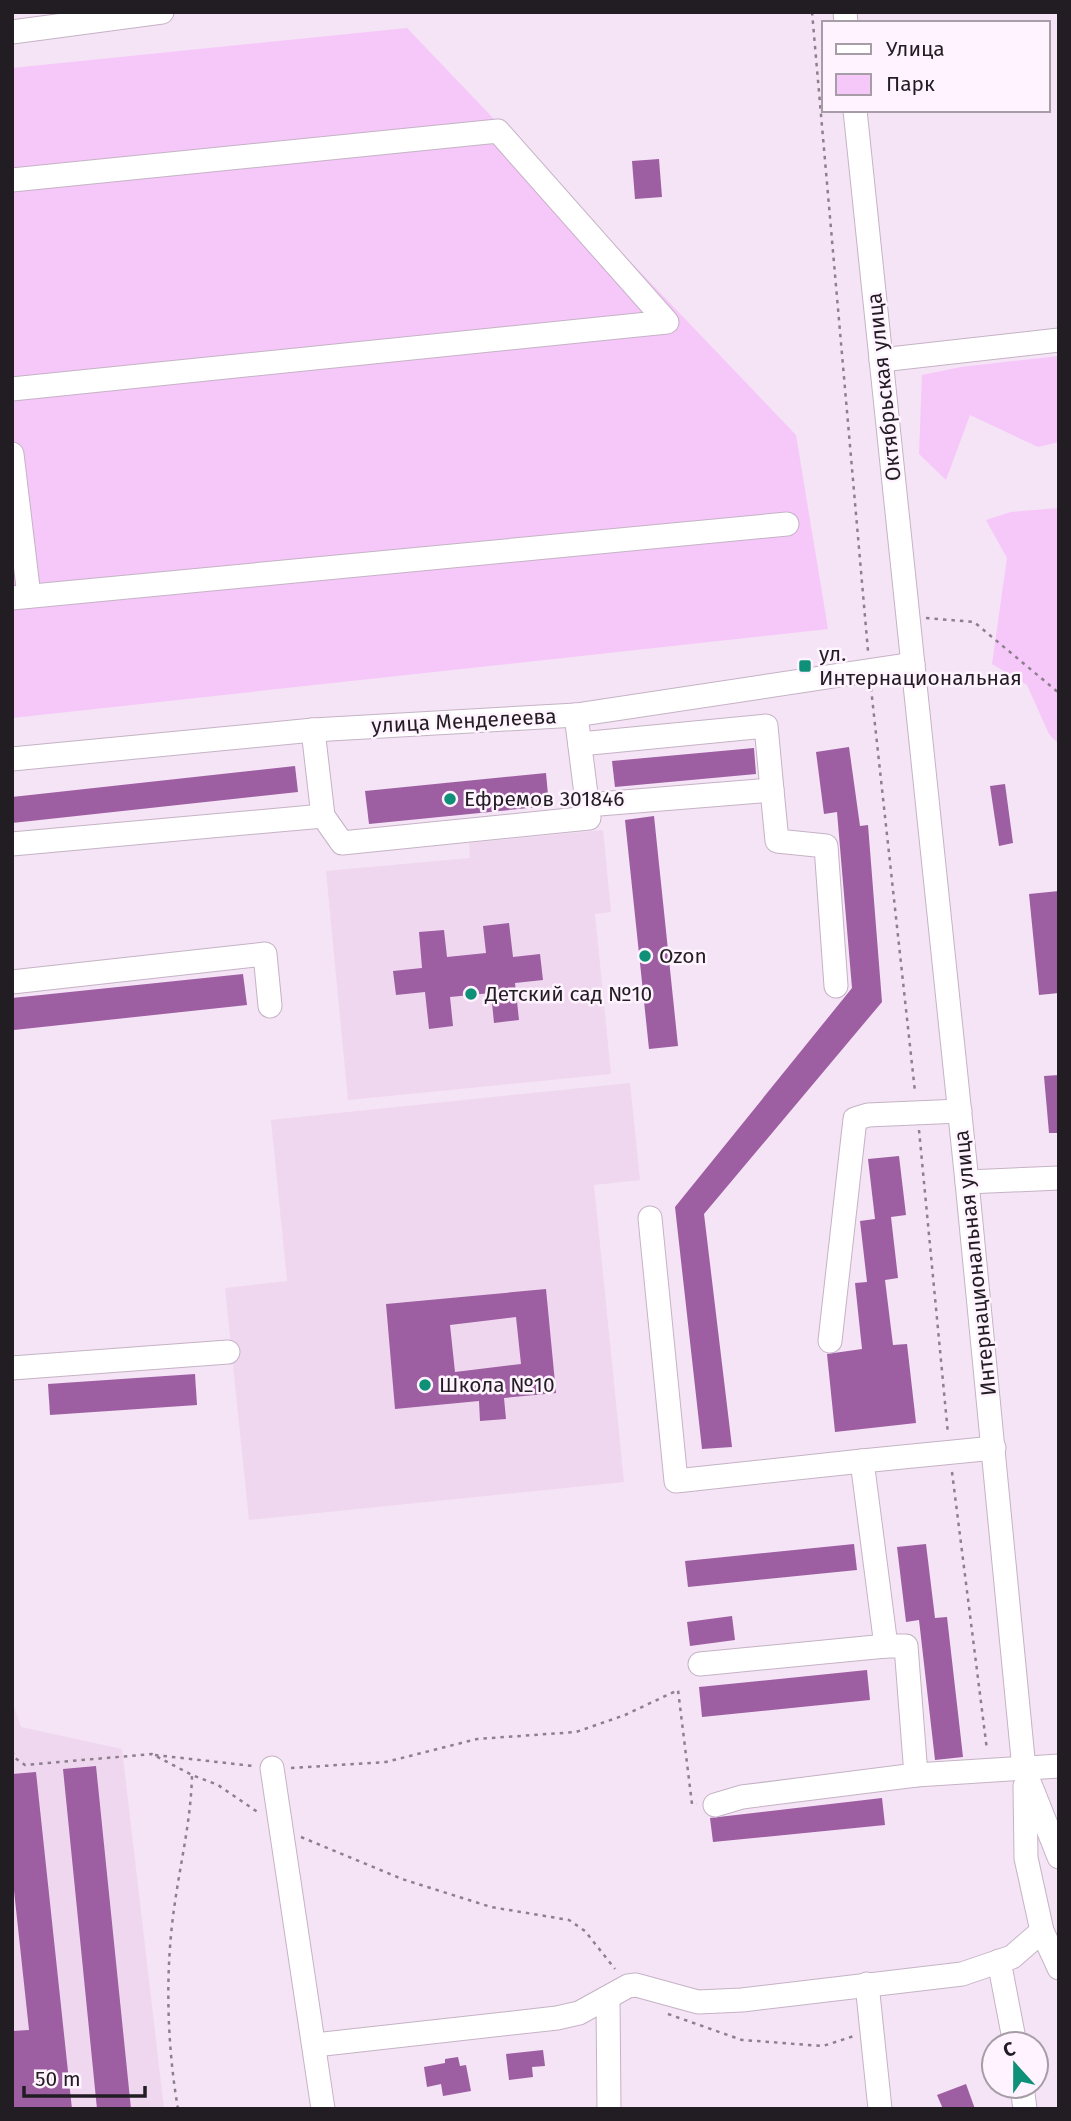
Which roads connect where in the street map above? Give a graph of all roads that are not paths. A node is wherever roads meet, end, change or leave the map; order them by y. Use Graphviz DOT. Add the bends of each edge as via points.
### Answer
graph roads {
  1 [pos="162,12"];
  2 [pos="12,32"];
  3 [pos="855,112"];
  4 [pos="12,180"];
  5 [pos="1059,340"];
  6 [pos="881,360"];
  7 [pos="12,389"];
  8 [pos="12,454"];
  9 [pos="787,524"];
  10 [pos="21,597"];
  11 [pos="913,663"];
  12 [pos="576,715"];
  13 [pos="313,730"];
  14 [pos="580,744"];
  15 [pos="12,759"];
  16 [pos="772,790"];
  17 [pos="587,805"];
  18 [pos="323,816"];
  19 [pos="12,844"];
  20 [pos="12,982"];
  21 [pos="836,986"];
  22 [pos="270,1006"];
  23 [pos="960,1111"];
  24 [pos="1059,1178"];
  25 [pos="967,1182"];
  26 [pos="650,1218"];
  27 [pos="830,1341"];
  28 [pos="228,1352"];
  29 [pos="12,1368"];
  30 [pos="994,1448"];
  31 [pos="862,1461"];
  32 [pos="886,1647"];
  33 [pos="700,1664"];
  34 [pos="1059,1766"];
  35 [pos="272,1768"];
  36 [pos="1024,1769"];
  37 [pos="916,1774"];
  38 [pos="715,1805"];
  39 [pos="1059,1857"];
  40 [pos="1042,1931"];
  41 [pos="999,1961"];
  42 [pos="1059,1968"];
  43 [pos="867,1984"];
  44 [pos="607,1998"];
  45 [pos="1012,2030"];
  46 [pos="315,2045"];
  47 [pos="323,2109"];
  48 [pos="609,2109"];
  49 [pos="880,2109"];
  1 -- 2 [label="street"];
  3 -- 6 [label="street, Октябрьская улица"];
  4 -- 7 [label="street" via="498,131 667,322"];
  5 -- 6 [label="street"];
  6 -- 11 [label="street, Октябрьская улица"];
  8 -- 10 [label="street"];
  9 -- 10 [label="street"];
  11 -- 12 [label="street, улица Менделеева"];
  11 -- 23 [label="street, Интернациональная улица"];
  12 -- 13 [label="street, улица Менделеева"];
  12 -- 14 [label="street"];
  13 -- 15 [label="street, улица Менделеева"];
  13 -- 18 [label="street"];
  14 -- 16 [label="street" via="766,726"];
  14 -- 17 [label="street"];
  16 -- 17 [label="street"];
  16 -- 21 [label="street" via="778,841 826,846"];
  17 -- 18 [label="street" via="589,818 342,843"];
  18 -- 19 [label="street"];
  20 -- 22 [label="street" via="265,954"];
  23 -- 25 [label="street, Интернациональная улица"];
  23 -- 27 [label="street" via="855,1119"];
  24 -- 25 [label="street"];
  25 -- 30 [label="street, Интернациональная улица"];
  26 -- 31 [label="street" via="676,1481"];
  28 -- 29 [label="street"];
  30 -- 31 [label="street"];
  30 -- 36 [label="street, Интернациональная улица"];
  31 -- 32 [label="street"];
  32 -- 33 [label="street"];
  32 -- 37 [label="street" via="906,1646"];
  34 -- 36 [label="street"];
  35 -- 46 [label="street"];
  36 -- 37 [label="street"];
  36 -- 39 [label="street, Интернациональная улица"];
  36 -- 40 [label="street" via="1026,1857"];
  37 -- 38 [label="street" via="742,1797"];
  40 -- 41 [label="street" via="1012,1957"];
  40 -- 42 [label="street"];
  41 -- 43 [label="street" via="962,1974"];
  41 -- 45 [label="street"];
  43 -- 44 [label="street" via="698,2002 636,1985"];
  43 -- 49 [label="street"];
  44 -- 46 [label="street" via="579,2013 557,2018"];
  44 -- 48 [label="street"];
  46 -- 47 [label="street"];
}
